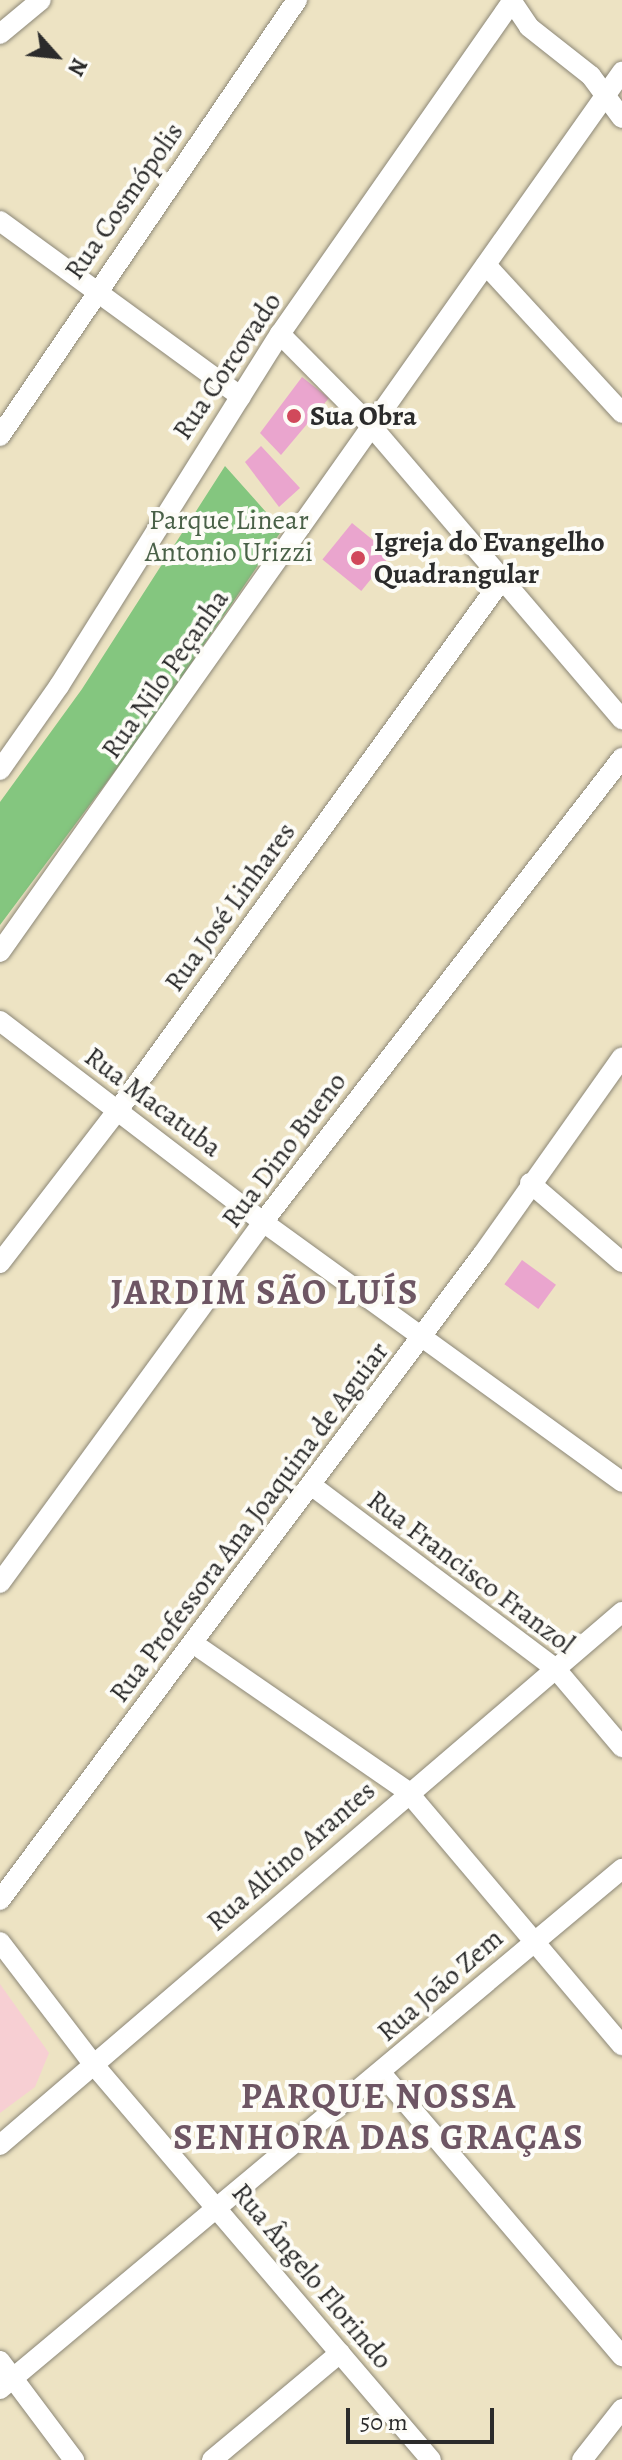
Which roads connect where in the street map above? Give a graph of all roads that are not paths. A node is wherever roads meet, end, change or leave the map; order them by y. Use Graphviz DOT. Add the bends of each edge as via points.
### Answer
graph roads {
  1 [pos="41,0"];
  2 [pos="297,0"];
  3 [pos="512,0"];
  4 [pos="0,34"];
  5 [pos="622,72"];
  6 [pos="602,96"];
  7 [pos="622,118"];
  8 [pos="0,221"];
  9 [pos="486,265"];
  10 [pos="96,292"];
  11 [pos="280,334"];
  12 [pos="241,397"];
  13 [pos="622,413"];
  14 [pos="374,429"];
  15 [pos="0,436"];
  16 [pos="501,581"];
  17 [pos="622,719"];
  18 [pos="622,758"];
  19 [pos="0,770"];
  20 [pos="0,952"];
  21 [pos="0,1021"];
  22 [pos="622,1057"];
  23 [pos="118,1109"];
  24 [pos="530,1183"];
  25 [pos="263,1222"];
  26 [pos="622,1262"];
  27 [pos="0,1263"];
  28 [pos="421,1335"];
  29 [pos="622,1482"];
  30 [pos="311,1485"];
  31 [pos="0,1583"];
  32 [pos="622,1612"];
  33 [pos="194,1644"];
  34 [pos="555,1668"];
  35 [pos="622,1747"];
  36 [pos="407,1791"];
  37 [pos="622,1869"];
  38 [pos="0,1900"];
  39 [pos="0,1942"];
  40 [pos="532,1943"];
  41 [pos="622,2045"];
  42 [pos="94,2065"];
  43 [pos="381,2073"];
  44 [pos="0,2145"];
  45 [pos="218,2209"];
  46 [pos="340,2353"];
  47 [pos="622,2356"];
  48 [pos="5,2376"];
  49 [pos="622,2409"];
  50 [pos="74,2460"];
  51 [pos="212,2460"];
  52 [pos="431,2460"];
  53 [pos="582,2460"];
  1 -- 4 [label="street"];
  2 -- 10 [label="street, Rua Cosmópolis"];
  3 -- 6 [label="street" via="529,27 591,76"];
  3 -- 11 [label="street, Rua Corcovado"];
  5 -- 6 [label="street, Rua Nilo Peçanha"];
  6 -- 7 [label="street"];
  6 -- 9 [label="street, Rua Nilo Peçanha"];
  8 -- 10 [label="street"];
  9 -- 13 [label="street"];
  9 -- 14 [label="street, Rua Nilo Peçanha"];
  10 -- 12 [label="street"];
  10 -- 15 [label="street, Rua Cosmópolis"];
  11 -- 12 [label="street, Rua Corcovado"];
  11 -- 14 [label="street"];
  12 -- 19 [label="street, Rua Corcovado"];
  14 -- 16 [label="street"];
  14 -- 20 [label="street, Rua Nilo Peçanha"];
  16 -- 17 [label="street"];
  16 -- 23 [label="street, Rua José Linhares"];
  18 -- 25 [label="street, Rua Dino Bueno"];
  21 -- 23 [label="street, Rua Macatuba"];
  22 -- 24 [label="street, Rua Professora Ana Joaquina de Aguiar"];
  23 -- 25 [label="street, Rua Macatuba"];
  23 -- 27 [label="street, Rua José Linhares"];
  24 -- 26 [label="street"];
  24 -- 28 [label="street, Rua Professora Ana Joaquina de Aguiar"];
  25 -- 28 [label="street, Rua Macatuba"];
  25 -- 31 [label="street, Rua Dino Bueno"];
  28 -- 29 [label="street, Rua Macatuba"];
  28 -- 30 [label="street, Rua Professora Ana Joaquina de Aguiar"];
  30 -- 33 [label="street, Rua Professora Ana Joaquina de Aguiar"];
  30 -- 34 [label="street, Rua Francisco Franzol"];
  32 -- 34 [label="street, Rua Altino Arantes"];
  33 -- 36 [label="street"];
  33 -- 38 [label="street, Rua Professora Ana Joaquina de Aguiar"];
  34 -- 35 [label="street, Rua Francisco Franzol"];
  34 -- 36 [label="street, Rua Altino Arantes"];
  36 -- 40 [label="street"];
  36 -- 42 [label="street, Rua Altino Arantes"];
  37 -- 40 [label="street, Rua João Zem"];
  39 -- 42 [label="street, Rua Ângelo Florindo"];
  40 -- 41 [label="street"];
  40 -- 43 [label="street, Rua João Zem"];
  42 -- 44 [label="street, Rua Altino Arantes"];
  42 -- 45 [label="street, Rua Ângelo Florindo"];
  43 -- 45 [label="street, Rua João Zem"];
  43 -- 47 [label="street"];
  45 -- 46 [label="street, Rua Ângelo Florindo"];
  45 -- 48 [label="street, Rua João Zem"];
  46 -- 51 [label="street"];
  46 -- 52 [label="street, Rua Ângelo Florindo"];
  48 -- 50 [label="street"];
  49 -- 53 [label="street"];
}
